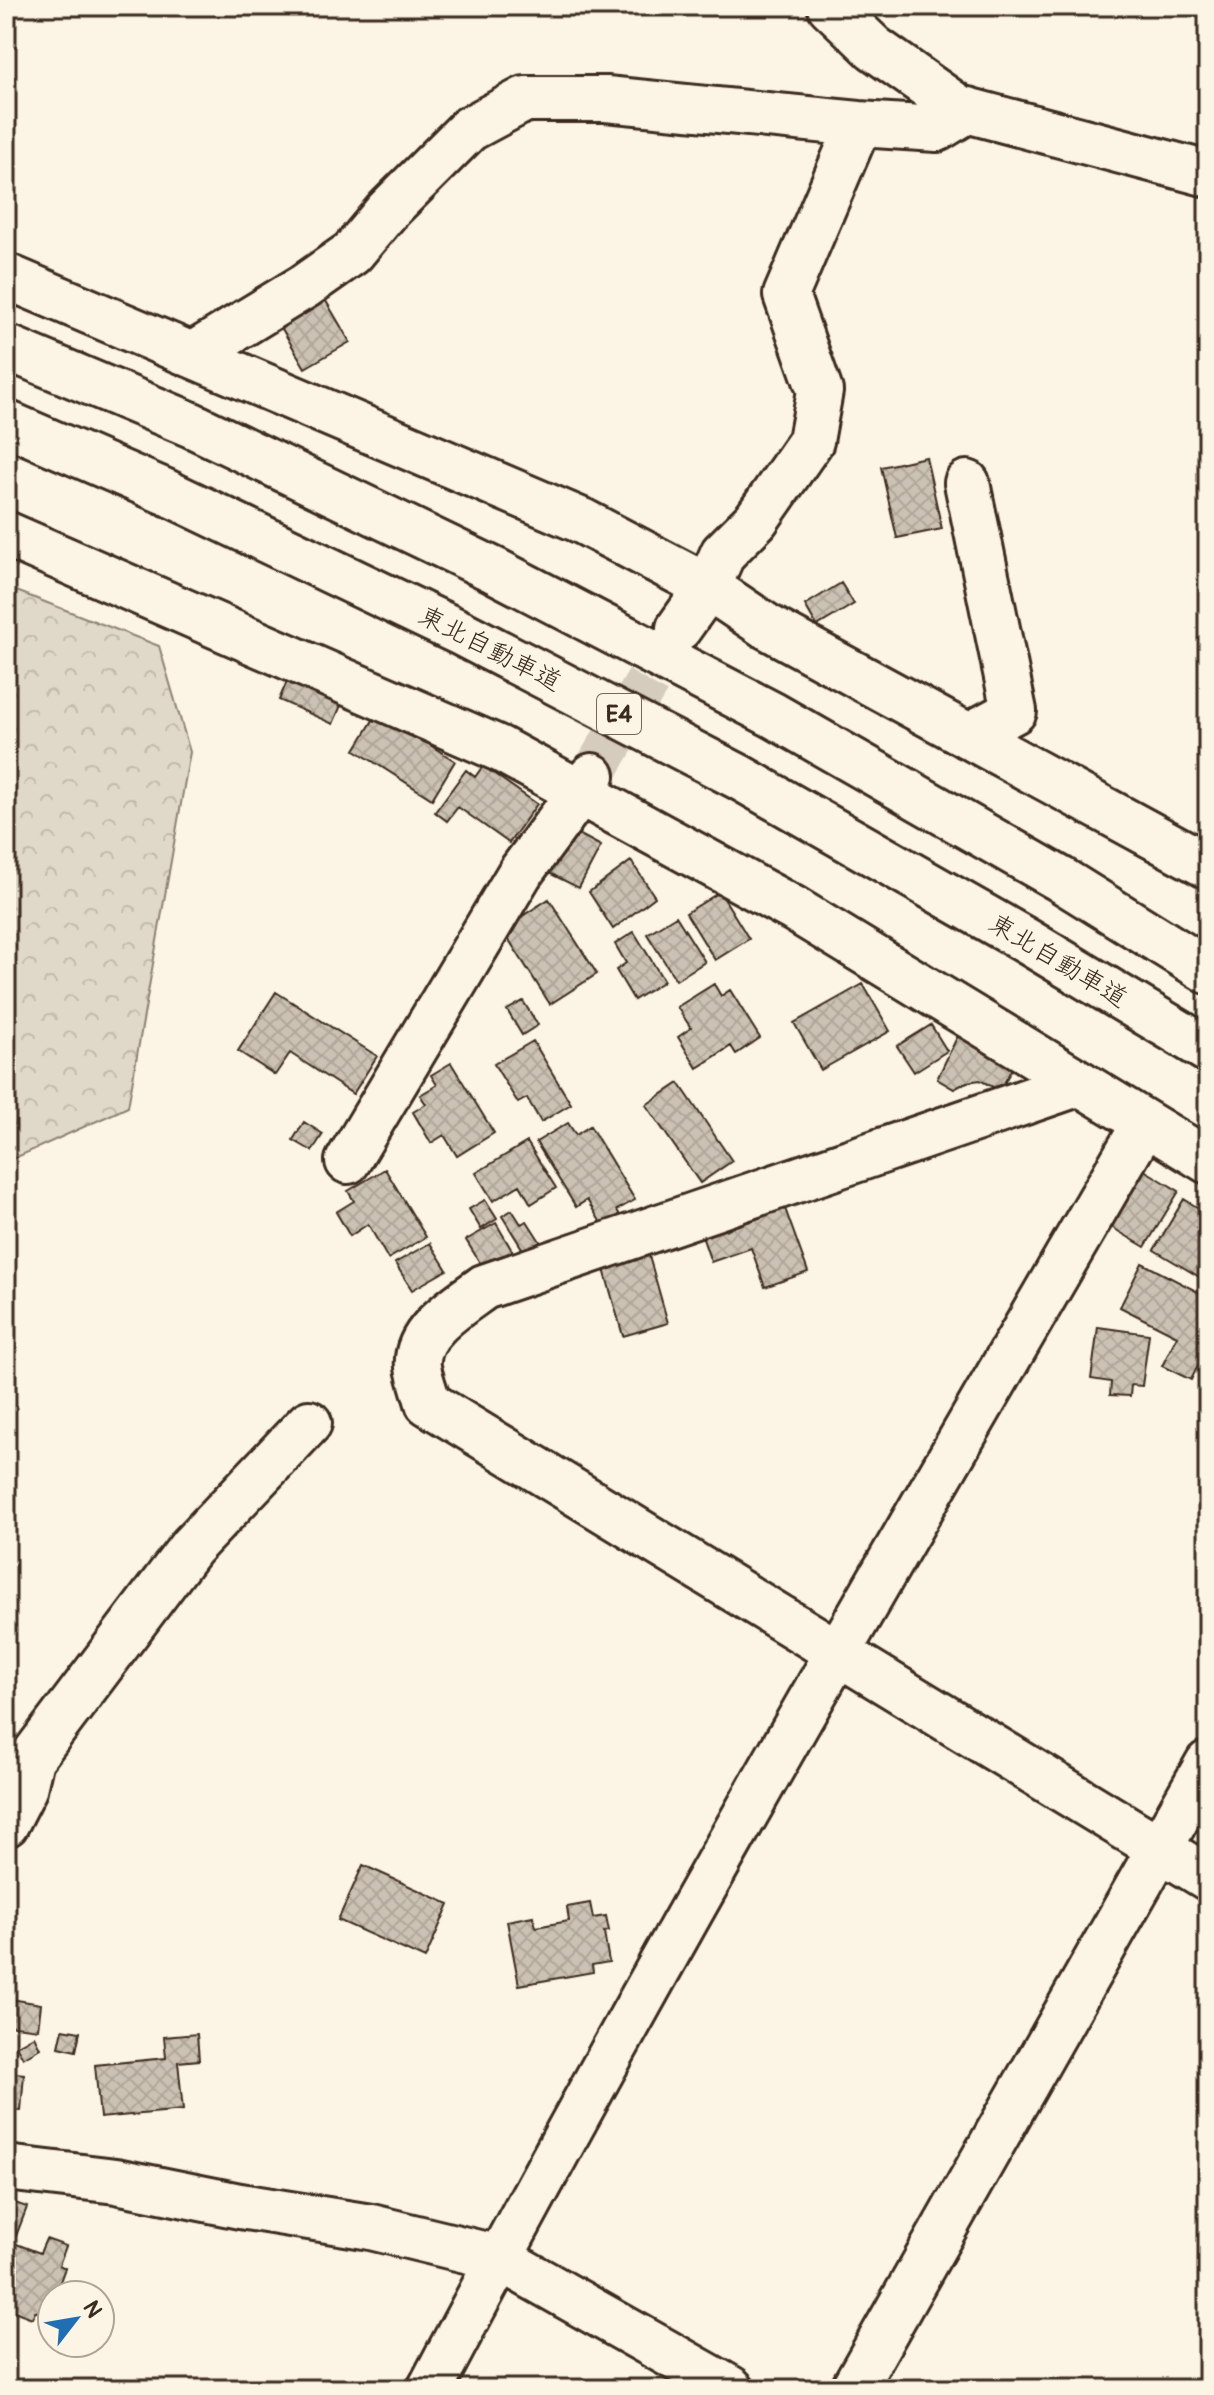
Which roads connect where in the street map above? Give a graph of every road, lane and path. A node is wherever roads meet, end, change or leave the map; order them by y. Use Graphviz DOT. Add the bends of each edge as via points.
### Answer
graph roads {
  1 [pos="830,6"];
  2 [pos="968,110"];
  3 [pos="859,124"];
  4 [pos="1208,174"];
  5 [pos="6,276"];
  6 [pos="6,347"];
  7 [pos="192,355"];
  8 [pos="6,423"];
  9 [pos="967,483"];
  10 [pos="6,534"];
  11 [pos="708,587"];
  12 [pos="679,628"];
  13 [pos="968,736"];
  14 [pos="586,784"];
  15 [pos="1208,866"];
  16 [pos="1208,971"];
  17 [pos="1208,1050"];
  18 [pos="1080,1083"];
  19 [pos="1145,1123"];
  20 [pos="348,1161"];
  21 [pos="1208,1161"];
  22 [pos="309,1423"];
  23 [pos="838,1651"];
  24 [pos="1208,1763"];
  25 [pos="6,1824"];
  26 [pos="1159,1848"];
  27 [pos="1208,1878"];
  28 [pos="6,2168"];
  29 [pos="499,2258"];
  30 [pos="430,2389"];
  31 [pos="731,2389"];
  32 [pos="853,2389"];
  1 -- 2 [label="main road" via="874,48"];
  2 -- 3 [label="main road" via="937,129"];
  2 -- 4 [label="main road"];
  3 -- 7 [label="main road" via="606,99 525,99 469,129 352,253"];
  3 -- 11 [label="main road" via="786,295 820,391 811,441 756,520 723,553"];
  5 -- 7 [label="main road"];
  6 -- 16 [label="main road" via="192,425 522,584 773,715 1060,879"];
  7 -- 11 [label="main road" via="582,521"];
  8 -- 17 [label="main road, 東北自動車道 / E4" via="166,492 463,634 712,762"];
  9 -- 13 [label="main road" via="1014,711"];
  10 -- 14 [label="main road"];
  11 -- 12 [label="main road"];
  11 -- 13 [label="main road" via="766,626"];
  13 -- 15 [label="main road"];
  14 -- 18 [label="main road"];
  14 -- 20 [label="main road" via="520,873"];
  18 -- 19 [label="main road"];
  18 -- 23 [label="main road" via="484,1287 423,1341 417,1364 428,1403"];
  19 -- 21 [label="main road"];
  19 -- 23 [label="main road"];
  22 -- 25 [label="main road" via="182,1559 31,1759 24,1789"];
  23 -- 26 [label="main road"];
  23 -- 29 [label="main road"];
  24 -- 26 [label="main road"];
  26 -- 27 [label="main road"];
  26 -- 32 [label="main road"];
  28 -- 29 [label="main road" via="116,2181 371,2227"];
  29 -- 30 [label="main road"];
  29 -- 31 [label="main road"];
}
